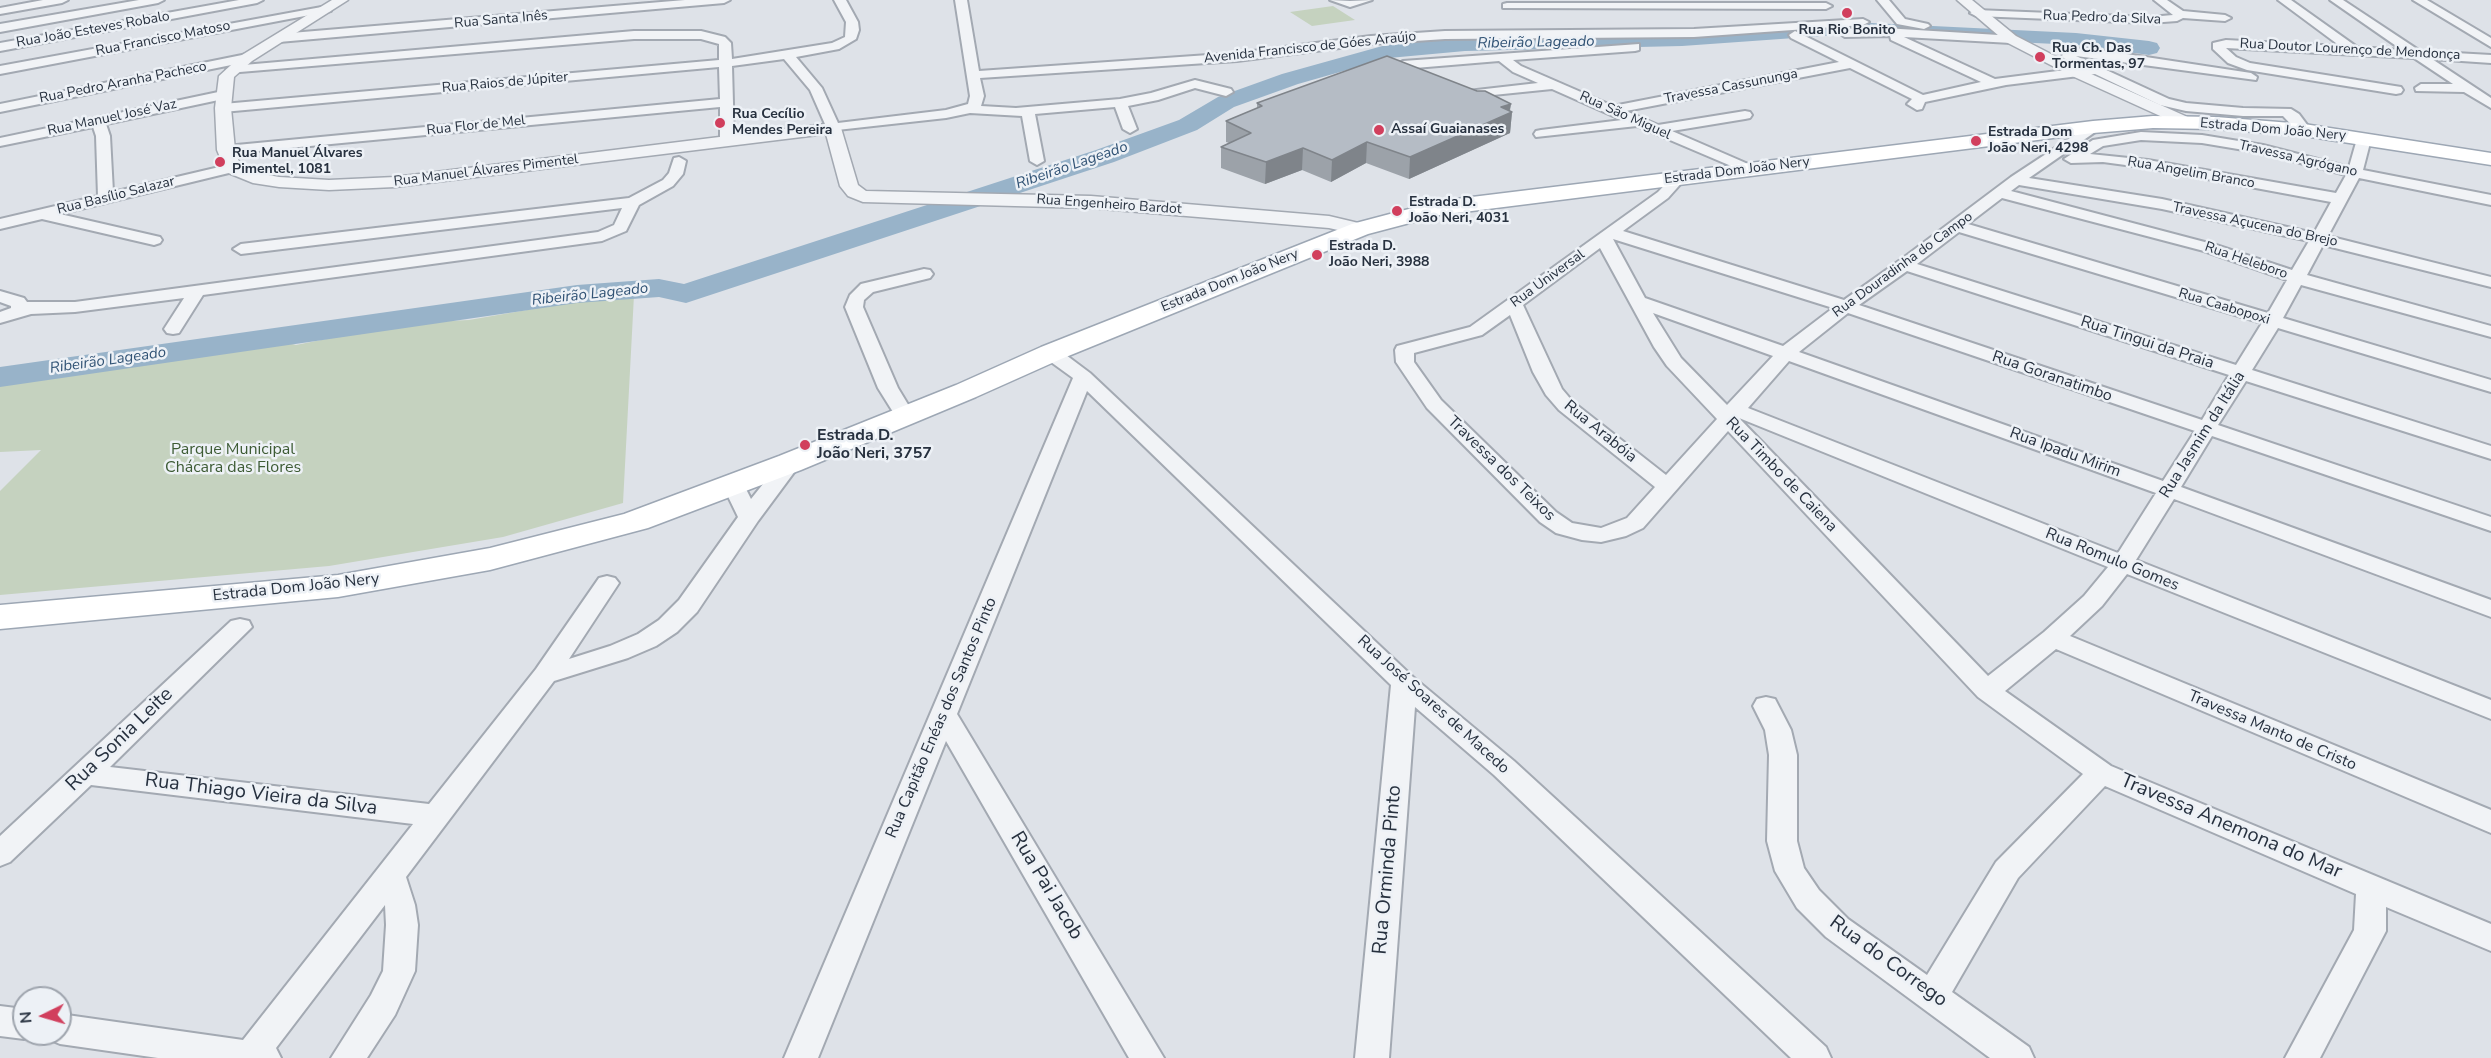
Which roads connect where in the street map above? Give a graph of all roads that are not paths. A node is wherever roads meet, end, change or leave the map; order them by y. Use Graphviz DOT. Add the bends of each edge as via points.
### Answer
graph roads {
  1 [pos="62,0"];
  2 [pos="158,0"];
  3 [pos="257,0"];
  4 [pos="724,0"];
  5 [pos="840,0"];
  6 [pos="849,0"];
  7 [pos="961,0"];
  8 [pos="1336,0"];
  9 [pos="1366,0"];
  10 [pos="1814,0"];
  11 [pos="1883,0"];
  12 [pos="1964,0"];
  13 [pos="2160,0"];
  14 [pos="2284,0"];
  15 [pos="2336,0"];
  16 [pos="2419,0"];
  17 [pos="1509,3"];
  18 [pos="334,4"];
  19 [pos="1826,6"];
  20 [pos="492,7"];
  21 [pos="0,11"];
  22 [pos="1976,13"];
  23 [pos="2180,14"];
  24 [pos="2225,18"];
  25 [pos="1864,23"];
  26 [pos="300,25"];
  27 [pos="0,28"];
  28 [pos="1881,31"];
  29 [pos="2004,35"];
  30 [pos="1795,36"];
  31 [pos="1507,37"];
  32 [pos="279,38"];
  33 [pos="2491,43"];
  34 [pos="0,47"];
  35 [pos="2355,51"];
  36 [pos="787,55"];
  37 [pos="2415,55"];
  38 [pos="247,58"];
  39 [pos="1502,58"];
  40 [pos="2491,59"];
  41 [pos="727,63"];
  42 [pos="1851,64"];
  43 [pos="1403,65"];
  44 [pos="0,70"];
  45 [pos="232,70"];
  46 [pos="2099,71"];
  47 [pos="2075,72"];
  48 [pos="973,75"];
  49 [pos="2251,77"];
  50 [pos="1994,84"];
  51 [pos="1553,85"];
  52 [pos="2421,88"];
  53 [pos="2467,88"];
  54 [pos="2491,88"];
  55 [pos="2396,90"];
  56 [pos="1226,92"];
  57 [pos="1459,96"];
  58 [pos="223,101"];
  59 [pos="726,102"];
  60 [pos="1120,103"];
  61 [pos="2491,104"];
  62 [pos="0,108"];
  63 [pos="970,109"];
  64 [pos="1612,110"];
  65 [pos="1028,111"];
  66 [pos="1745,115"];
  67 [pos="98,121"];
  68 [pos="1637,122"];
  69 [pos="2186,122"];
  70 [pos="2093,127"];
  71 [pos="833,128"];
  72 [pos="1130,129"];
  73 [pos="1655,130"];
  74 [pos="2304,130"];
  75 [pos="1541,134"];
  76 [pos="2364,139"];
  77 [pos="728,141"];
  78 [pos="0,142"];
  79 [pos="226,150"];
  80 [pos="679,156"];
  81 [pos="2071,159"];
  82 [pos="2491,159"];
  83 [pos="1037,161"];
  84 [pos="2040,164"];
  85 [pos="232,168"];
  86 [pos="1750,170"];
  87 [pos="2355,173"];
  88 [pos="1678,179"];
  89 [pos="2016,180"];
  90 [pos="2001,193"];
  91 [pos="106,199"];
  92 [pos="2341,199"];
  93 [pos="2491,200"];
  94 [pos="633,202"];
  95 [pos="41,215"];
  96 [pos="0,224"];
  97 [pos="1957,226"];
  98 [pos="1360,229"];
  99 [pos="1607,236"];
  100 [pos="2319,238"];
  101 [pos="154,240"];
  102 [pos="241,249"];
  103 [pos="1905,265"];
  104 [pos="924,274"];
  105 [pos="2297,278"];
  106 [pos="2491,282"];
  107 [pos="196,292"];
  108 [pos="0,296"];
  109 [pos="1637,301"];
  110 [pos="1514,304"];
  111 [pos="22,306"];
  112 [pos="1846,306"];
  113 [pos="0,318"];
  114 [pos="2272,322"];
  115 [pos="173,329"];
  116 [pos="2491,332"];
  117 [pos="1404,350"];
  118 [pos="1051,353"];
  119 [pos="1786,353"];
  120 [pos="2241,373"];
  121 [pos="1083,377"];
  122 [pos="2491,386"];
  123 [pos="902,412"];
  124 [pos="1731,413"];
  125 [pos="2207,430"];
  126 [pos="2491,453"];
  127 [pos="790,463"];
  128 [pos="733,484"];
  129 [pos="1667,486"];
  130 [pos="2169,490"];
  131 [pos="748,517"];
  132 [pos="2491,524"];
  133 [pos="589,533"];
  134 [pos="2122,565"];
  135 [pos="607,583"];
  136 [pos="2491,609"];
  137 [pos="5,622"];
  138 [pos="240,627"];
  139 [pos="2053,639"];
  140 [pos="545,675"];
  141 [pos="1404,683"];
  142 [pos="1987,691"];
  143 [pos="1766,706"];
  144 [pos="2491,710"];
  145 [pos="944,715"];
  146 [pos="2101,773"];
  147 [pos="85,774"];
  148 [pos="437,816"];
  149 [pos="2491,822"];
  150 [pos="0,854"];
  151 [pos="390,876"];
  152 [pos="2371,886"];
  153 [pos="2491,938"];
  154 [pos="1933,994"];
  155 [pos="72,1031"];
  156 [pos="259,1057"];
  157 [pos="348,1058"];
  158 [pos="801,1058"];
  159 [pos="1147,1058"];
  160 [pos="1372,1058"];
  161 [pos="1814,1058"];
  162 [pos="2017,1058"];
  163 [pos="2302,1058"];
  1 -- 21 [label="street"];
  2 -- 27 [label="street, Rua João Esteves Robalo"];
  3 -- 34 [label="street, Rua João Esteves Robalo"];
  4 -- 32 [label="street, Rua Santa Inês"];
  5 -- 6 [label="street"];
  5 -- 36 [label="street, Rua Raios de Júpiter" via="852,22 850,39 835,46"];
  7 -- 48 [label="street"];
  8 -- 9 [label="street" via="1350,4"];
  10 -- 19 [label="street"];
  11 -- 29 [label="street" via="1905,24"];
  12 -- 22 [label="street"];
  13 -- 23 [label="street"];
  14 -- 35 [label="street"];
  15 -- 37 [label="street"];
  16 -- 33 [label="street"];
  17 -- 19 [label="street"];
  17 -- 31 [label="street"];
  18 -- 26 [label="street"];
  18 -- 44 [label="street, Rua Francisco Matoso"];
  19 -- 25 [label="street"];
  20 -- 26 [label="street"];
  22 -- 23 [label="street, Rua Pedro da Silva" via="2150,20 2170,20"];
  22 -- 29 [label="street"];
  23 -- 24 [label="street, Rua Pedro da Silva"];
  25 -- 28 [label="street"];
  25 -- 31 [label="street, Avenida Francisco de Góes Araújo" via="1694,33"];
  26 -- 32 [label="street"];
  28 -- 29 [label="street, Avenida Francisco de Góes Araújo"];
  28 -- 30 [label="street, Avenida Francisco de Góes Araújo"];
  28 -- 50 [label="street"];
  29 -- 47 [label="street"];
  30 -- 31 [label="street, Avenida Francisco de Góes Araújo" via="1657,46"];
  30 -- 42 [label="street"];
  31 -- 39 [label="street, Avenida Francisco de Góes Araújo"];
  31 -- 48 [label="street, Avenida Francisco de Góes Araújo" via="1371,40 1226,58"];
  32 -- 38 [label="street"];
  35 -- 37 [label="street, Rua Doutor Lourenço de Mendonça"];
  35 -- 55 [label="street, Rua Doutor Lourenço de Mendonça" via="2217,46 2232,60 2247,66"];
  36 -- 41 [label="street, Rua Raios de Júpiter"];
  36 -- 71 [label="street" via="816,88"];
  37 -- 40 [label="street, Rua Doutor Lourenço de Mendonça"];
  37 -- 53 [label="street"];
  38 -- 45 [label="street"];
  38 -- 62 [label="street, Rua Pedro Aranha Pacheco"];
  39 -- 43 [label="street, Avenida Francisco de Góes Araújo"];
  39 -- 51 [label="street, Rua São Miguel"];
  41 -- 45 [label="street" via="725,43 721,40 654,33"];
  41 -- 58 [label="street, Rua Raios de Júpiter"];
  41 -- 59 [label="street"];
  42 -- 50 [label="street" via="1919,103"];
  42 -- 64 [label="street, Travessa Cassununga"];
  45 -- 58 [label="street" via="227,76"];
  46 -- 47 [label="street"];
  46 -- 49 [label="street" via="2067,54 2100,54"];
  46 -- 74 [label="street" via="2174,104 2243,112 2286,112"];
  47 -- 50 [label="street"];
  47 -- 69 [label="street"];
  48 -- 63 [label="street" via="977,96"];
  51 -- 57 [label="street"];
  51 -- 64 [label="street, Rua São Miguel"];
  52 -- 53 [label="street"];
  53 -- 54 [label="street"];
  53 -- 61 [label="street"];
  56 -- 60 [label="street, Rua Manuel Álvares Pimentel" via="1195,84"];
  58 -- 67 [label="street, Rua Manuel José Vaz"];
  58 -- 79 [label="street"];
  59 -- 77 [label="street"];
  59 -- 79 [label="street, Rua Flor de Mel"];
  60 -- 65 [label="street, Rua Manuel Álvares Pimentel"];
  60 -- 72 [label="street"];
  63 -- 65 [label="street, Rua Manuel Álvares Pimentel"];
  63 -- 71 [label="street, Rua Manuel Álvares Pimentel"];
  64 -- 68 [label="street, Rua São Miguel"];
  65 -- 83 [label="street"];
  66 -- 73 [label="street"];
  67 -- 78 [label="street, Rua Manuel José Vaz"];
  67 -- 91 [label="street" via="103,136"];
  68 -- 73 [label="street, Rua São Miguel"];
  68 -- 75 [label="street"];
  69 -- 70 [label="main road, Estrada Dom João Nery"];
  69 -- 74 [label="main road, Estrada Dom João Nery"];
  70 -- 84 [label="street, Rua Douradinha do Campo"];
  70 -- 86 [label="main road, Estrada Dom João Nery"];
  71 -- 77 [label="street, Rua Manuel Álvares Pimentel"];
  71 -- 98 [label="street, Rua Engenheiro Bardot" via="849,186 863,196 1091,202 1329,222"];
  73 -- 86 [label="street, Rua São Miguel"];
  74 -- 76 [label="main road, Estrada Dom João Nery"];
  76 -- 82 [label="main road, Estrada Dom João Nery"];
  76 -- 87 [label="street, Rua Jasmim da Itália"];
  77 -- 80 [label="street, Rua Manuel Álvares Pimentel"];
  79 -- 85 [label="street"];
  80 -- 85 [label="street, Rua Manuel Álvares Pimentel" via="364,184 279,182"];
  80 -- 94 [label="street" via="676,174 668,183"];
  81 -- 84 [label="street, Rua Angelim Branco"];
  81 -- 87 [label="street, Travessa Agrógano" via="2106,141 2171,136 2263,149"];
  81 -- 92 [label="street, Rua Angelim Branco" via="2103,158"];
  84 -- 89 [label="street, Rua Douradinha do Campo"];
  85 -- 91 [label="street, Rua Basílio Salazar"];
  86 -- 88 [label="main road, Estrada Dom João Nery"];
  87 -- 92 [label="street, Rua Jasmim da Itália"];
  87 -- 93 [label="street, Travessa Agrógano"];
  88 -- 98 [label="main road, Estrada Dom João Nery" via="1455,206"];
  88 -- 99 [label="street, Rua Universal" via="1663,195"];
  89 -- 90 [label="street, Rua Douradinha do Campo"];
  89 -- 100 [label="street, Travessa Açucena do Brejo" via="2162,204"];
  90 -- 97 [label="street, Rua Douradinha do Campo"];
  90 -- 105 [label="street, Rua Heleboro" via="2210,248"];
  91 -- 95 [label="street, Rua Basílio Salazar"];
  92 -- 100 [label="street, Rua Jasmim da Itália"];
  94 -- 102 [label="street"];
  94 -- 107 [label="street" via="620,228 602,236"];
  95 -- 96 [label="street, Rua Basílio Salazar"];
  95 -- 101 [label="street"];
  97 -- 103 [label="street, Rua Douradinha do Campo"];
  97 -- 114 [label="street, Rua Caabopoxi"];
  98 -- 118 [label="main road, Estrada Dom João Nery"];
  99 -- 109 [label="street, Rua Timbo de Caiena"];
  99 -- 110 [label="street, Rua Universal"];
  99 -- 112 [label="street, Rua Goranatimbo"];
  100 -- 105 [label="street, Rua Jasmim da Itália"];
  100 -- 106 [label="street, Travessa Açucena do Brejo"];
  103 -- 112 [label="street, Rua Douradinha do Campo"];
  103 -- 120 [label="street, Rua Tingui da Praia"];
  104 -- 123 [label="street" via="867,288 855,299 855,308"];
  105 -- 114 [label="street, Rua Jasmim da Itália"];
  105 -- 116 [label="street, Rua Heleboro"];
  107 -- 111 [label="street" via="75,307"];
  107 -- 115 [label="street"];
  108 -- 111 [label="street"];
  109 -- 119 [label="street, Rua Ipadu Mirim"];
  109 -- 124 [label="street, Rua Timbo de Caiena" via="1674,362"];
  110 -- 117 [label="street, Rua Universal" via="1476,331"];
  110 -- 129 [label="street, Rua Arabóia" via="1553,391 1566,406"];
  111 -- 113 [label="street"];
  112 -- 119 [label="street, Rua Douradinha do Campo"];
  112 -- 125 [label="street, Rua Goranatimbo"];
  114 -- 120 [label="street, Rua Jasmim da Itália"];
  114 -- 122 [label="street, Rua Caabopoxi"];
  117 -- 129 [label="street, Travessa dos Teixos" via="1405,362 1434,404 1548,517 1564,528 1601,535 1618,531 1635,523"];
  118 -- 121 [label="street, Rua José Soares de Macedo"];
  118 -- 123 [label="main road, Estrada Dom João Nery" via="966,391"];
  119 -- 124 [label="street, Rua Douradinha do Campo"];
  119 -- 130 [label="street, Rua Ipadu Mirim"];
  120 -- 125 [label="street, Rua Jasmim da Itália"];
  120 -- 126 [label="street, Rua Tingui da Praia"];
  121 -- 141 [label="street, Rua José Soares de Macedo"];
  121 -- 145 [label="street, Rua Capitão Enéas dos Santos Pinto"];
  123 -- 127 [label="main road, Estrada Dom João Nery"];
  123 -- 133 [label="main road, Estrada Dom João Nery" via="632,511"];
  124 -- 129 [label="street, Travessa dos Teixos"];
  124 -- 134 [label="street, Rua Romulo Gomes"];
  124 -- 142 [label="street, Rua Timbo de Caiena"];
  125 -- 130 [label="street, Rua Jasmim da Itália"];
  125 -- 132 [label="street, Rua Goranatimbo"];
  127 -- 128 [label="main road, Estrada Dom João Nery"];
  127 -- 131 [label="street"];
  128 -- 131 [label="street"];
  128 -- 133 [label="main road, Estrada Dom João Nery" via="636,521"];
  130 -- 134 [label="street, Rua Jasmim da Itália"];
  130 -- 136 [label="street, Rua Ipadu Mirim"];
  131 -- 140 [label="street" via="688,606 668,626 619,652"];
  133 -- 137 [label="main road, Estrada Dom João Nery" via="490,559 338,586"];
  134 -- 139 [label="street, Rua Jasmim da Itália" via="2093,602"];
  134 -- 144 [label="street, Rua Romulo Gomes"];
  135 -- 140 [label="street"];
  138 -- 147 [label="street, Rua Sonia Leite"];
  139 -- 142 [label="street, Rua Jasmim da Itália"];
  139 -- 149 [label="street, Travessa Manto de Cristo"];
  140 -- 148 [label="street"];
  141 -- 160 [label="street, Rua Orminda Pinto"];
  141 -- 161 [label="street, Rua José Soares de Macedo" via="1504,768"];
  142 -- 146 [label="street, Travessa Anemona do Mar"];
  143 -- 154 [label="street, Rua do Corrego" via="1778,730 1783,755 1782,841 1790,871 1808,899 1837,928"];
  145 -- 158 [label="street, Rua Capitão Enéas dos Santos Pinto"];
  145 -- 159 [label="street, Rua Pai Jacob"];
  146 -- 152 [label="street, Travessa Anemona do Mar"];
  146 -- 154 [label="street" via="2007,870"];
  147 -- 148 [label="street, Rua Thiago Vieira da Silva"];
  147 -- 150 [label="street, Rua Sonia Leite"];
  148 -- 151 [label="street"];
  151 -- 156 [label="street"];
  151 -- 157 [label="street" via="400,905 399,971 383,1005"];
  152 -- 153 [label="street, Travessa Anemona do Mar"];
  152 -- 163 [label="street" via="2370,931"];
  154 -- 162 [label="street, Rua do Corrego"];
  155 -- 156 [label="street"];
}
